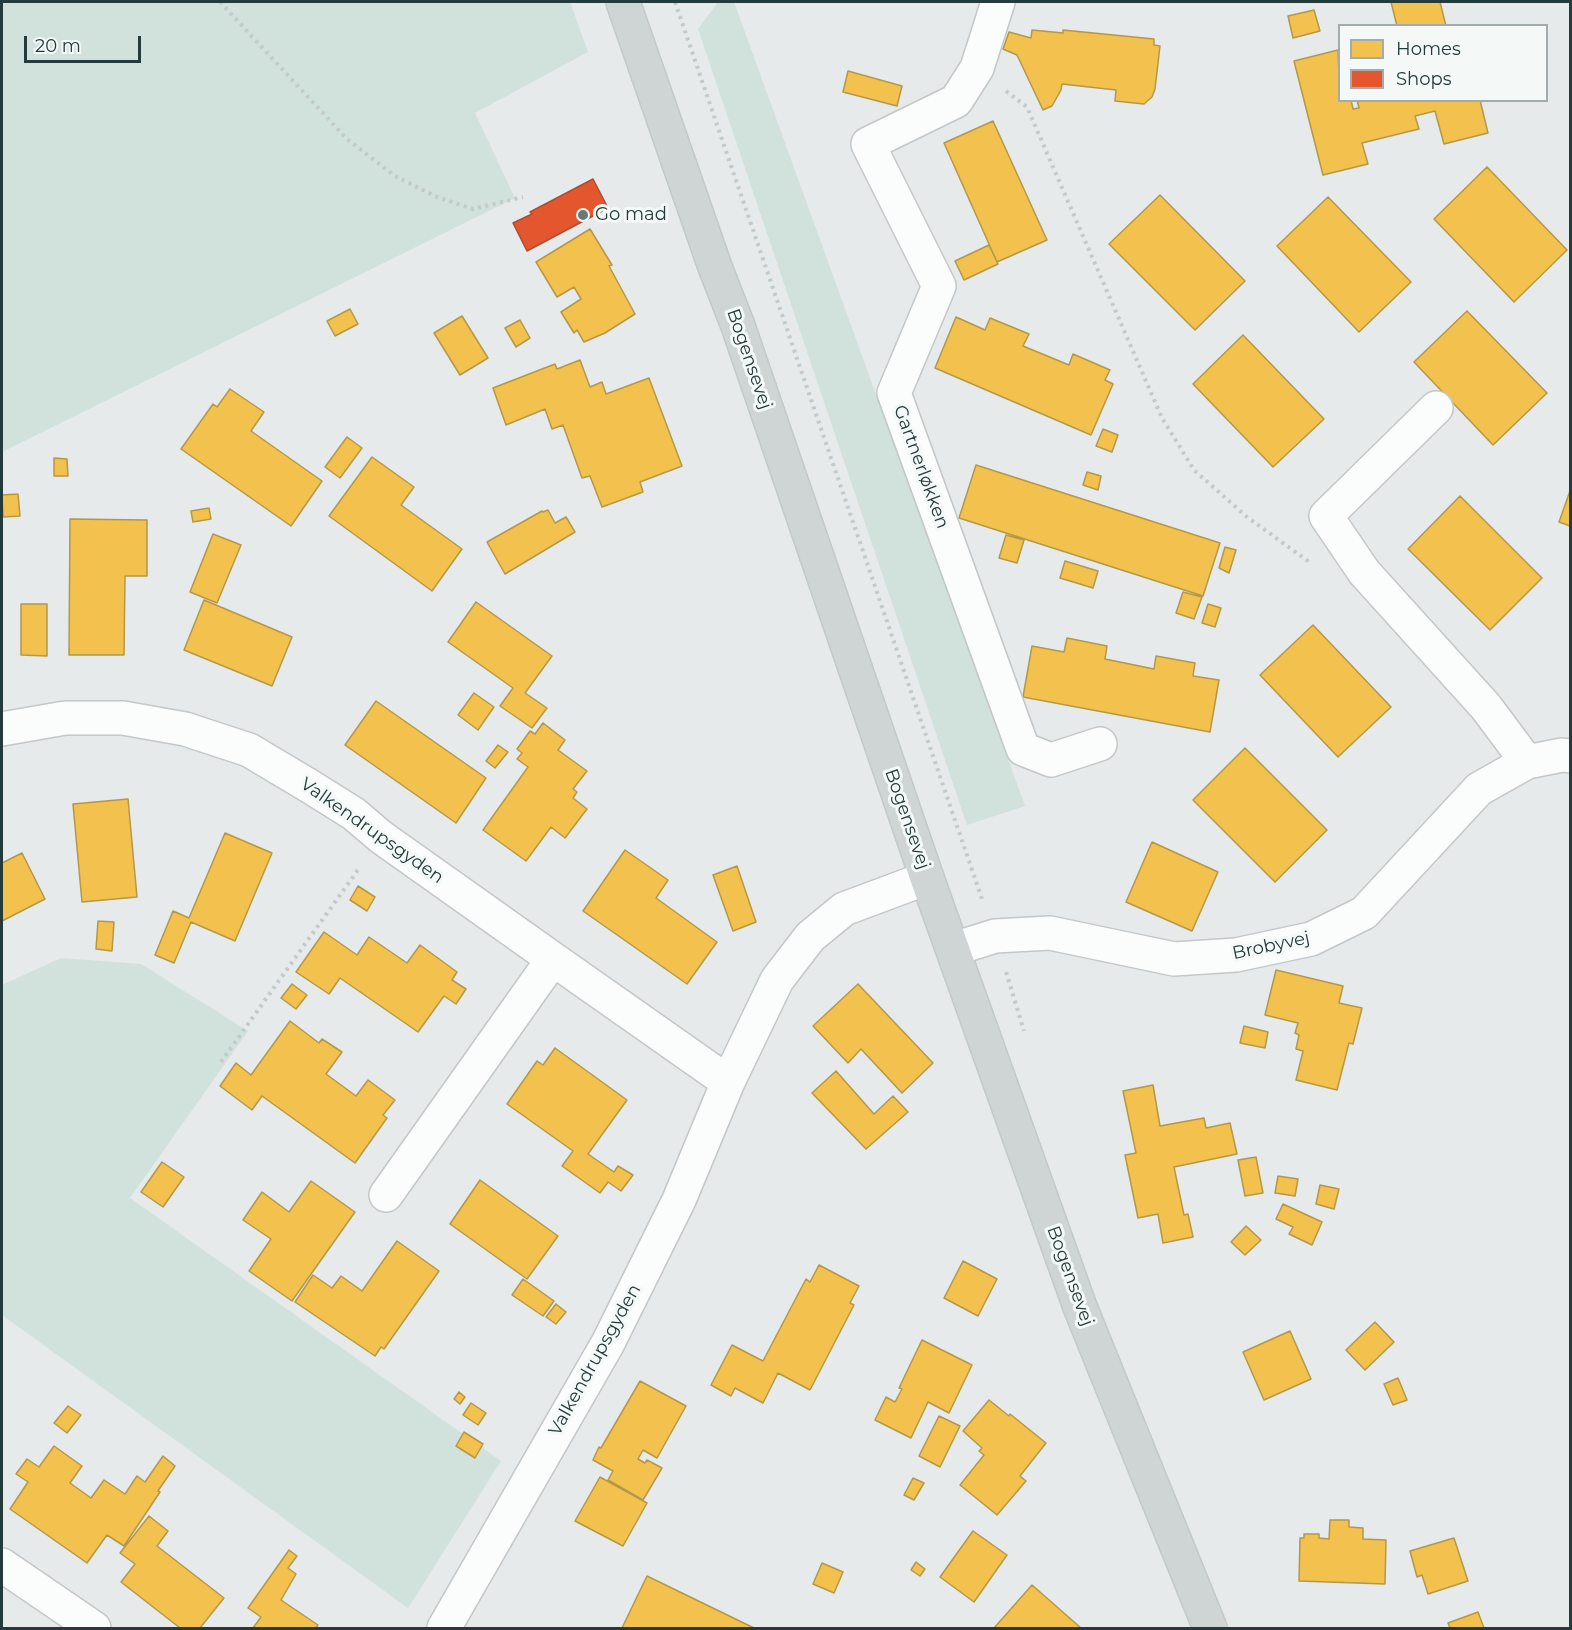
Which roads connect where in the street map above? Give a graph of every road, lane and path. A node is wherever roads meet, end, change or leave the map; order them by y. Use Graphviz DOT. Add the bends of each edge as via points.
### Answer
graph roads {
  1 [pos="220,2"];
  2 [pos="623,2"];
  3 [pos="675,2"];
  4 [pos="998,2"];
  5 [pos="977,68"];
  6 [pos="523,197"];
  7 [pos="1436,408"];
  8 [pos="1364,572"];
  9 [pos="2,729"];
  10 [pos="1100,744"];
  11 [pos="1570,756"];
  12 [pos="1527,762"];
  13 [pos="381,837"];
  14 [pos="927,878"];
  15 [pos="995,936"];
  16 [pos="954,949"];
  17 [pos="553,959"];
  18 [pos="221,1062"];
  19 [pos="994,1065"];
  20 [pos="728,1082"];
  21 [pos="386,1195"];
  22 [pos="2,1565"];
  23 [pos="94,1629"];
  24 [pos="444,1629"];
  25 [pos="1210,1629"];
  1 -- 6 [label="path" via="347,139 395,176 473,209"];
  2 -- 14 [label="main road, Bogensevej"];
  3 -- 15 [label="path"];
  4 -- 5 [label="street, Gartnerløkken"];
  5 -- 8 [label="path" via="1027,107 1162,418 1194,470 1246,517 1340,584"];
  5 -- 10 [label="street, Gartnerløkken" via="956,101 868,144 939,286 894,393 1023,748 1051,760"];
  7 -- 8 [label="street" via="1326,516"];
  8 -- 12 [label="street" via="1486,707"];
  9 -- 13 [label="street, Valkendrupsgyden" via="65,718 123,718 185,729 249,750 337,803"];
  11 -- 12 [label="street, Brobyvej"];
  12 -- 15 [label="street, Brobyvej" via="1479,789 1364,913 1311,939 1236,955 1174,959 1050,933"];
  13 -- 17 [label="street, Valkendrupsgyden"];
  13 -- 18 [label="path"];
  14 -- 16 [label="main road, Bogensevej"];
  14 -- 20 [label="street, Valkendrupsgyden" via="844,909 810,937 777,980"];
  15 -- 16 [label="street, Brobyvej"];
  15 -- 19 [label="path" via="1024,1032"];
  16 -- 19 [label="main road, Bogensevej"];
  17 -- 20 [label="street, Valkendrupsgyden"];
  17 -- 21 [label="street"];
  19 -- 25 [label="main road, Bogensevej" via="1080,1307"];
  20 -- 24 [label="street, Valkendrupsgyden" via="679,1200 608,1343"];
  22 -- 23 [label="street"];
}
